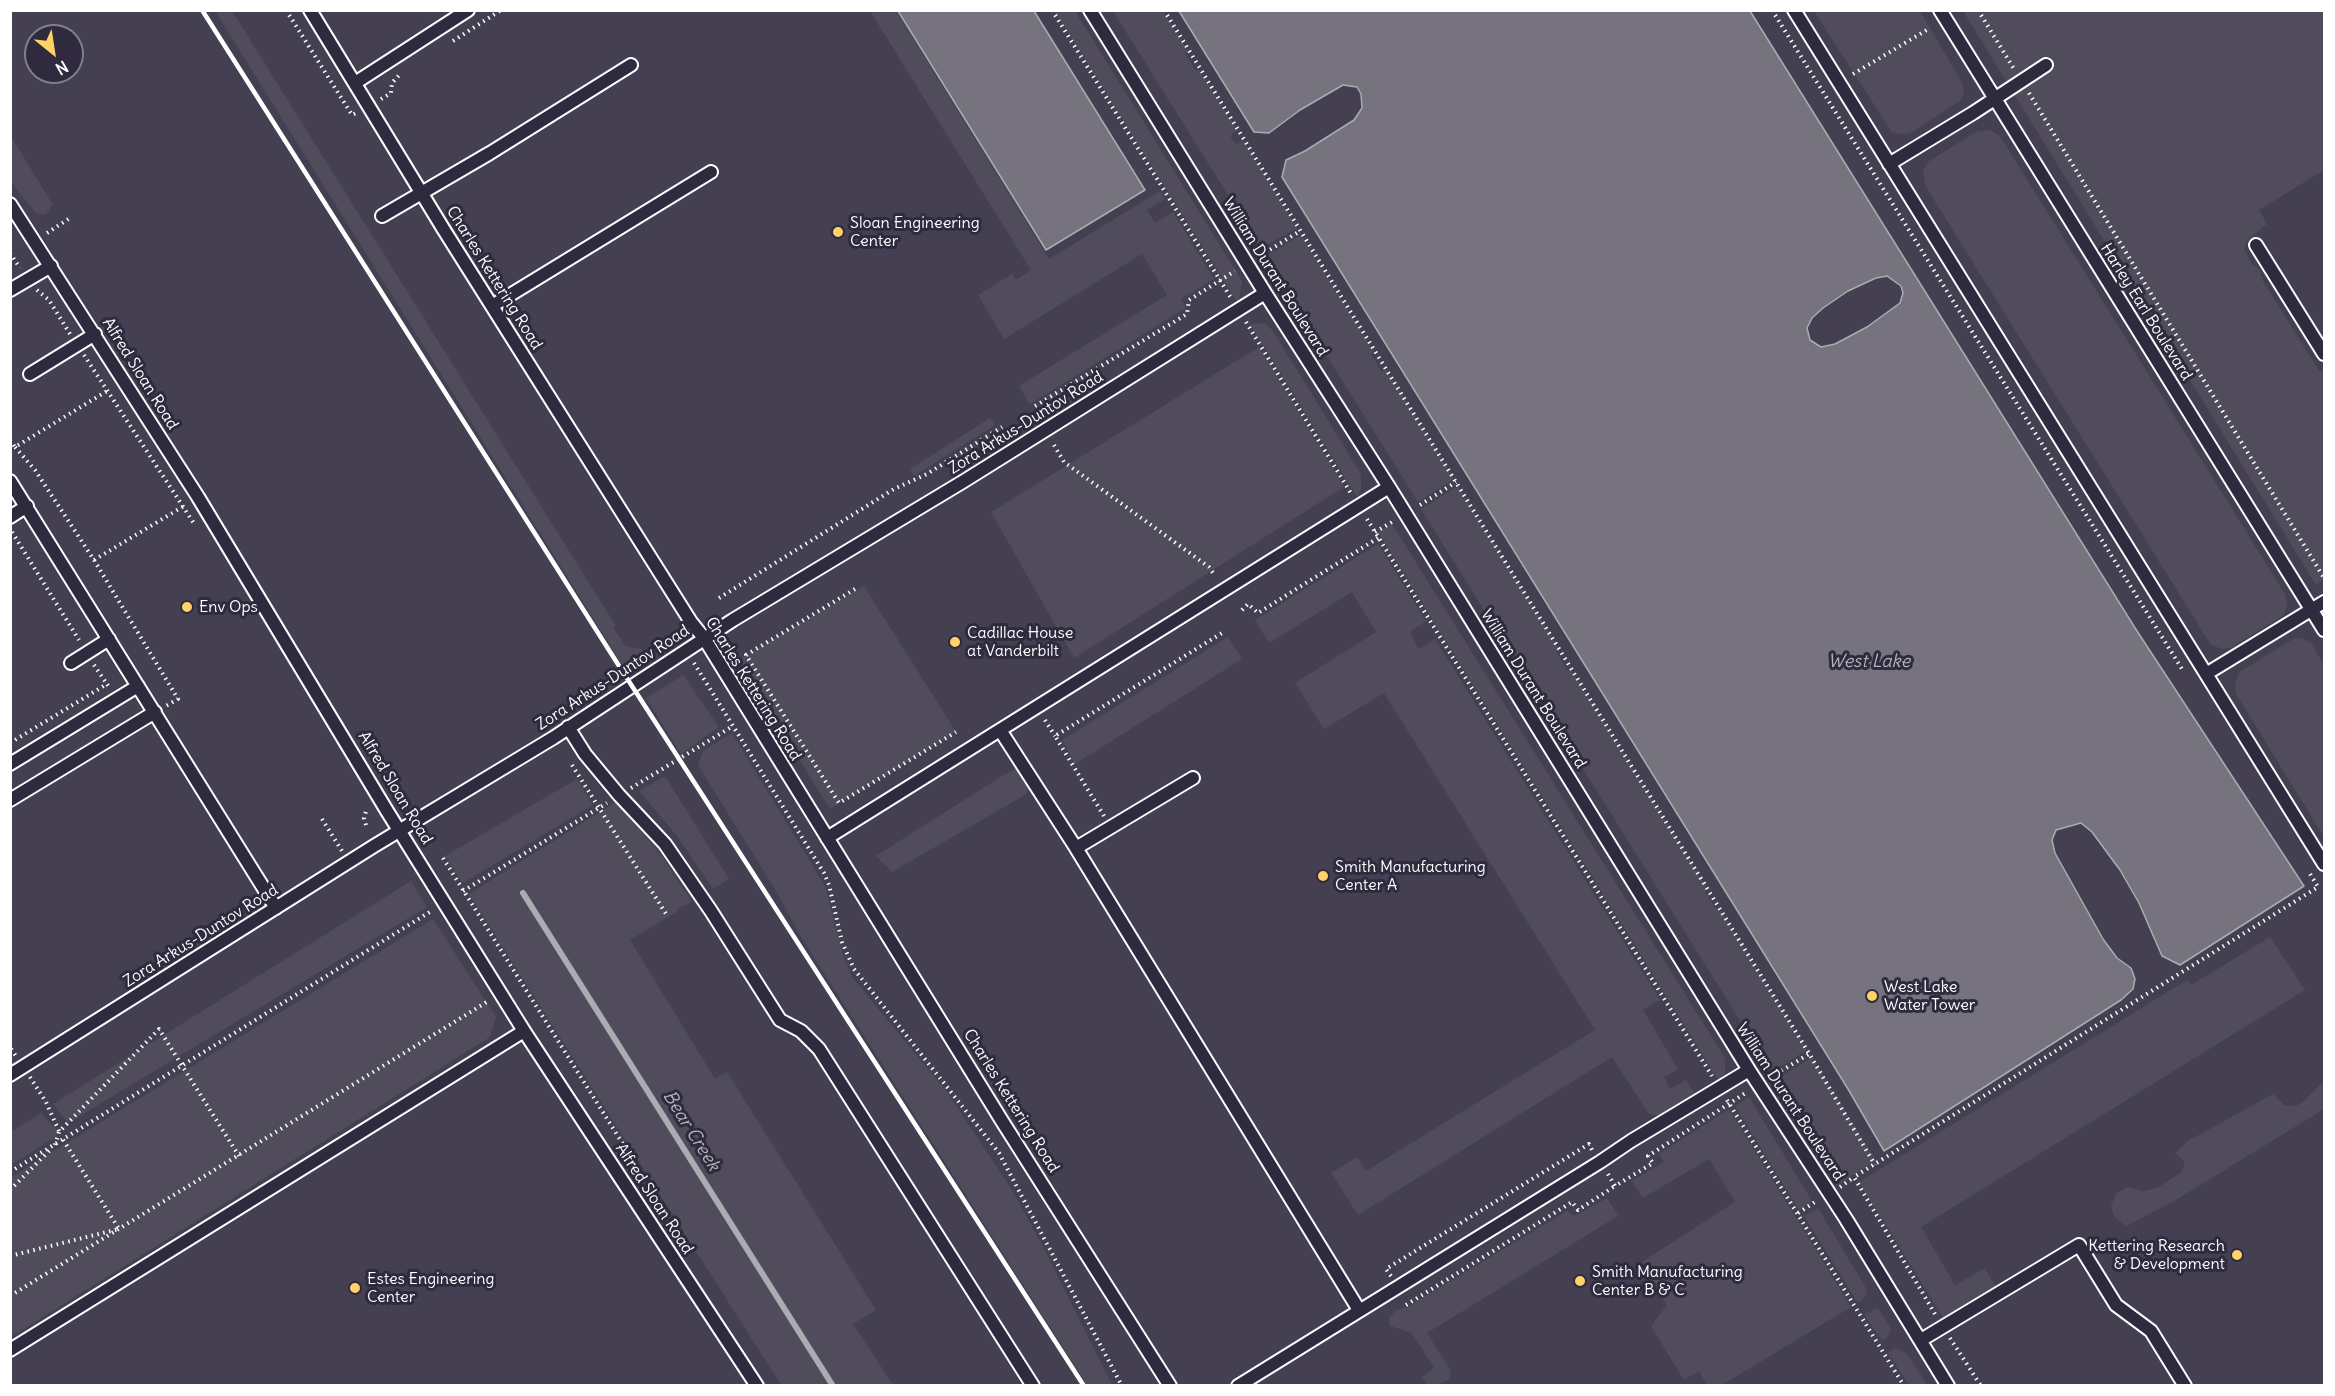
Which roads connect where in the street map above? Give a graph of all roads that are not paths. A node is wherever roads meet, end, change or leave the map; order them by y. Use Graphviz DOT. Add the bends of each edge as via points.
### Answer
graph roads {
  1 [pos="310,10"];
  2 [pos="468,10"];
  3 [pos="1090,10"];
  4 [pos="1794,10"];
  5 [pos="1940,10"];
  6 [pos="631,65"];
  7 [pos="2046,65"];
  8 [pos="355,83"];
  9 [pos="1994,99"];
  10 [pos="1889,164"];
  11 [pos="711,172"];
  12 [pos="422,193"];
  13 [pos="10,204"];
  14 [pos="382,216"];
  15 [pos="2256,245"];
  16 [pos="51,266"];
  17 [pos="10,290"];
  18 [pos="1265,293"];
  19 [pos="492,306"];
  20 [pos="95,334"];
  21 [pos="2325,354"];
  22 [pos="30,374"];
  23 [pos="10,481"];
  24 [pos="1389,487"];
  25 [pos="27,506"];
  26 [pos="10,517"];
  27 [pos="2325,602"];
  28 [pos="2312,609"];
  29 [pos="2325,630"];
  30 [pos="109,639"];
  31 [pos="704,639"];
  32 [pos="71,663"];
  33 [pos="2206,674"];
  34 [pos="138,686"];
  35 [pos="154,712"];
  36 [pos="568,728"];
  37 [pos="1000,730"];
  38 [pos="10,764"];
  39 [pos="1192,778"];
  40 [pos="10,800"];
  41 [pos="400,830"];
  42 [pos="827,838"];
  43 [pos="1076,848"];
  44 [pos="2325,864"];
  45 [pos="276,908"];
  46 [pos="524,1031"];
  47 [pos="1749,1070"];
  48 [pos="10,1075"];
  49 [pos="1359,1310"];
  50 [pos="1921,1340"];
  51 [pos="10,1350"];
  52 [pos="757,1386"];
  53 [pos="1033,1386"];
  54 [pos="1170,1386"];
  55 [pos="1238,1386"];
  56 [pos="1948,1386"];
  57 [pos="2185,1386"];
  1 -- 8 [label="lane, Charles Kettering Road"];
  2 -- 8 [label="lane"];
  3 -- 18 [label="lane, William Durant Boulevard"];
  4 -- 10 [label="lane"];
  5 -- 9 [label="lane, Harley Earl Boulevard"];
  6 -- 12 [label="lane"];
  7 -- 9 [label="lane"];
  8 -- 12 [label="lane, Charles Kettering Road"];
  9 -- 10 [label="lane"];
  9 -- 28 [label="lane, Harley Earl Boulevard"];
  10 -- 33 [label="lane"];
  11 -- 19 [label="lane"];
  12 -- 14 [label="lane"];
  12 -- 19 [label="lane, Charles Kettering Road"];
  13 -- 16 [label="lane, Alfred Sloan Road"];
  15 -- 21 [label="lane"];
  16 -- 17 [label="lane"];
  16 -- 20 [label="lane, Alfred Sloan Road"];
  18 -- 24 [label="lane, William Durant Boulevard"];
  18 -- 31 [label="lane, Zora Arkus-Duntov Road"];
  19 -- 31 [label="lane, Charles Kettering Road"];
  20 -- 22 [label="lane"];
  20 -- 41 [label="lane, Alfred Sloan Road"];
  23 -- 25 [label="lane"];
  24 -- 37 [label="lane"];
  24 -- 47 [label="lane, William Durant Boulevard"];
  25 -- 26 [label="lane"];
  25 -- 30 [label="lane"];
  27 -- 28 [label="lane"];
  28 -- 29 [label="lane, Harley Earl Boulevard"];
  28 -- 33 [label="lane"];
  30 -- 32 [label="lane"];
  30 -- 34 [label="lane"];
  31 -- 36 [label="lane, Zora Arkus-Duntov Road"];
  31 -- 42 [label="lane, Charles Kettering Road"];
  33 -- 44 [label="lane"];
  34 -- 35 [label="lane"];
  34 -- 38 [label="lane"];
  35 -- 40 [label="lane"];
  35 -- 45 [label="lane"];
  36 -- 41 [label="lane, Zora Arkus-Duntov Road"];
  36 -- 53 [label="lane" via="619,795 665,844 780,1020 801,1031 819,1049"];
  37 -- 42 [label="lane"];
  37 -- 43 [label="lane"];
  39 -- 43 [label="lane"];
  41 -- 45 [label="lane, Zora Arkus-Duntov Road"];
  41 -- 46 [label="lane, Alfred Sloan Road"];
  42 -- 54 [label="lane, Charles Kettering Road"];
  43 -- 49 [label="lane"];
  45 -- 48 [label="lane, Zora Arkus-Duntov Road"];
  46 -- 51 [label="lane"];
  46 -- 52 [label="lane, Alfred Sloan Road"];
  47 -- 49 [label="lane"];
  47 -- 50 [label="lane, William Durant Boulevard"];
  49 -- 55 [label="lane"];
  50 -- 56 [label="lane, William Durant Boulevard"];
  50 -- 57 [label="lane" via="2079,1245 2116,1305 2151,1331"];
}
